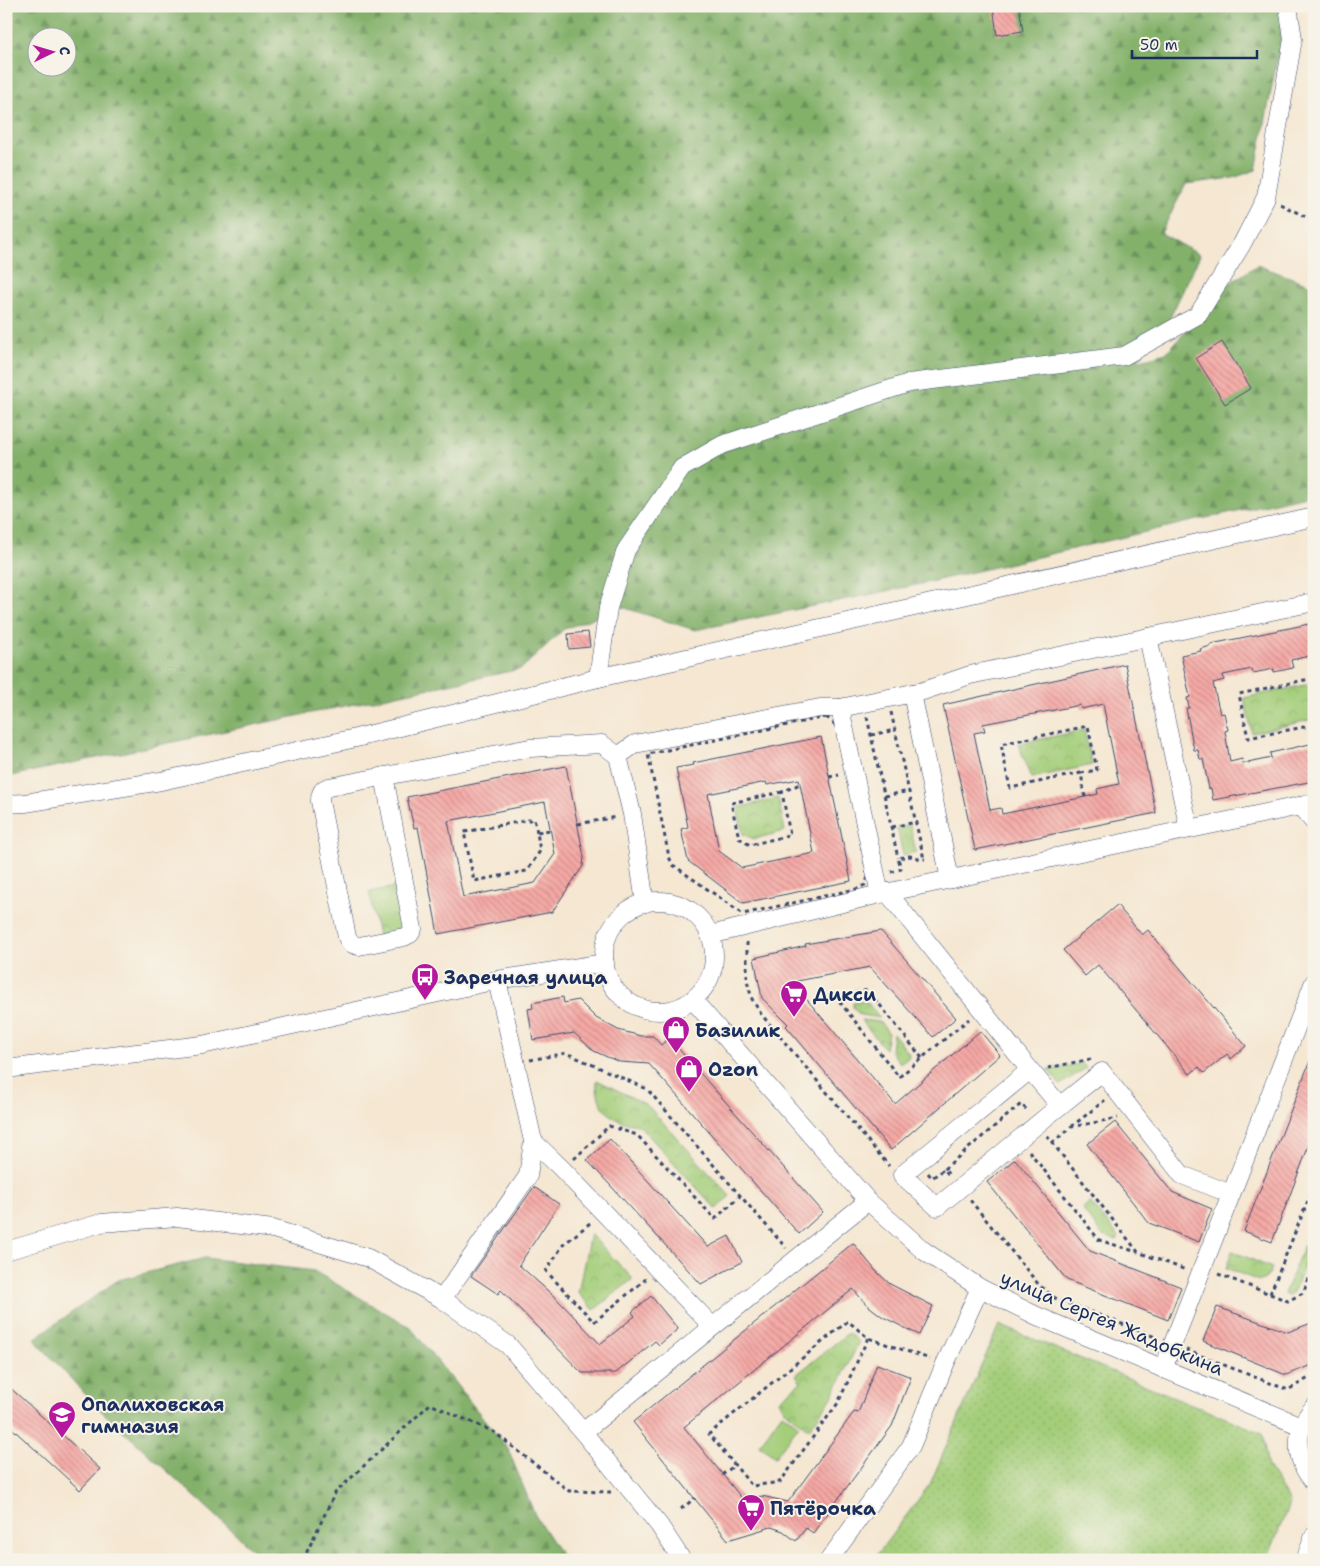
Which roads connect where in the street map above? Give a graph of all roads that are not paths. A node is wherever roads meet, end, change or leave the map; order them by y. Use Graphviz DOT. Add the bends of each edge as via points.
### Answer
graph roads {
  1 [pos="1288,6"];
  2 [pos="1314,518"];
  3 [pos="1314,602"];
  4 [pos="1148,637"];
  5 [pos="598,678"];
  6 [pos="912,693"];
  7 [pos="839,716"];
  8 [pos="618,756"];
  9 [pos="384,776"];
  10 [pos="6,804"];
  11 [pos="1307,805"];
  12 [pos="1314,822"];
  13 [pos="1189,829"];
  14 [pos="950,879"];
  15 [pos="884,893"];
  16 [pos="645,903"];
  17 [pos="710,935"];
  18 [pos="605,963"];
  19 [pos="497,980"];
  20 [pos="1314,982"];
  21 [pos="693,1000"];
  22 [pos="6,1069"];
  23 [pos="1030,1073"];
  24 [pos="1056,1110"];
  25 [pos="532,1141"];
  26 [pos="1231,1194"];
  27 [pos="868,1201"];
  28 [pos="6,1251"];
  29 [pos="980,1288"];
  30 [pos="442,1299"];
  31 [pos="712,1326"];
  32 [pos="1163,1369"];
  33 [pos="1314,1407"];
  34 [pos="1301,1426"];
  35 [pos="582,1432"];
  36 [pos="1314,1482"];
  37 [pos="1314,1536"];
  38 [pos="682,1560"];
  39 [pos="829,1560"];
  40 [pos="1305,1560"];
  1 -- 5 [label="street" via="1293,39 1266,197 1198,316 1124,356 909,383 722,445 682,468 626,550 608,608"];
  2 -- 5 [label="street"];
  3 -- 4 [label="street"];
  4 -- 6 [label="street" via="970,675"];
  4 -- 13 [label="street"];
  5 -- 10 [label="street" via="356,738 161,781"];
  6 -- 7 [label="street"];
  6 -- 14 [label="street"];
  7 -- 8 [label="street" via="820,708 635,744"];
  7 -- 15 [label="street" via="872,876"];
  8 -- 9 [label="street" via="602,744 530,748"];
  8 -- 16 [label="street" via="632,814"];
  9 -- 9 [label="street" via="329,787 320,795 348,942 359,946 404,937 413,929"];
  11 -- 12 [label="street"];
  11 -- 13 [label="street"];
  13 -- 14 [label="street"];
  14 -- 15 [label="street"];
  15 -- 17 [label="street"];
  15 -- 23 [label="street"];
  16 -- 17 [label="street" via="667,901 680,905 703,922"];
  16 -- 18 [label="street" via="626,912 616,922 608,935"];
  17 -- 21 [label="street" via="714,949 712,970 703,990"];
  18 -- 19 [label="street"];
  18 -- 21 [label="street" via="608,977 616,989 638,1007 666,1011"];
  19 -- 22 [label="street" via="202,1045"];
  19 -- 25 [label="street"];
  20 -- 26 [label="street"];
  21 -- 27 [label="street, улица Сергея Жадобкина"];
  23 -- 24 [label="street"];
  23 -- 24 [label="street" via="902,1175 937,1207"];
  24 -- 26 [label="street" via="1102,1072 1182,1175"];
  25 -- 30 [label="street" via="528,1176"];
  25 -- 31 [label="street"];
  26 -- 32 [label="street"];
  27 -- 29 [label="street, улица Сергея Жадобкина" via="924,1251"];
  27 -- 31 [label="street"];
  28 -- 30 [label="street" via="101,1223 177,1217 274,1229 368,1258"];
  29 -- 32 [label="street, улица Сергея Жадобкина" via="1037,1316"];
  29 -- 39 [label="street" via="911,1446"];
  30 -- 35 [label="street" via="508,1346"];
  31 -- 35 [label="street"];
  32 -- 34 [label="street, улица Сергея Жадобкина"];
  33 -- 34 [label="street"];
  34 -- 36 [label="street" via="1298,1451"];
  35 -- 38 [label="street" via="659,1525"];
  37 -- 40 [label="street"];
}
